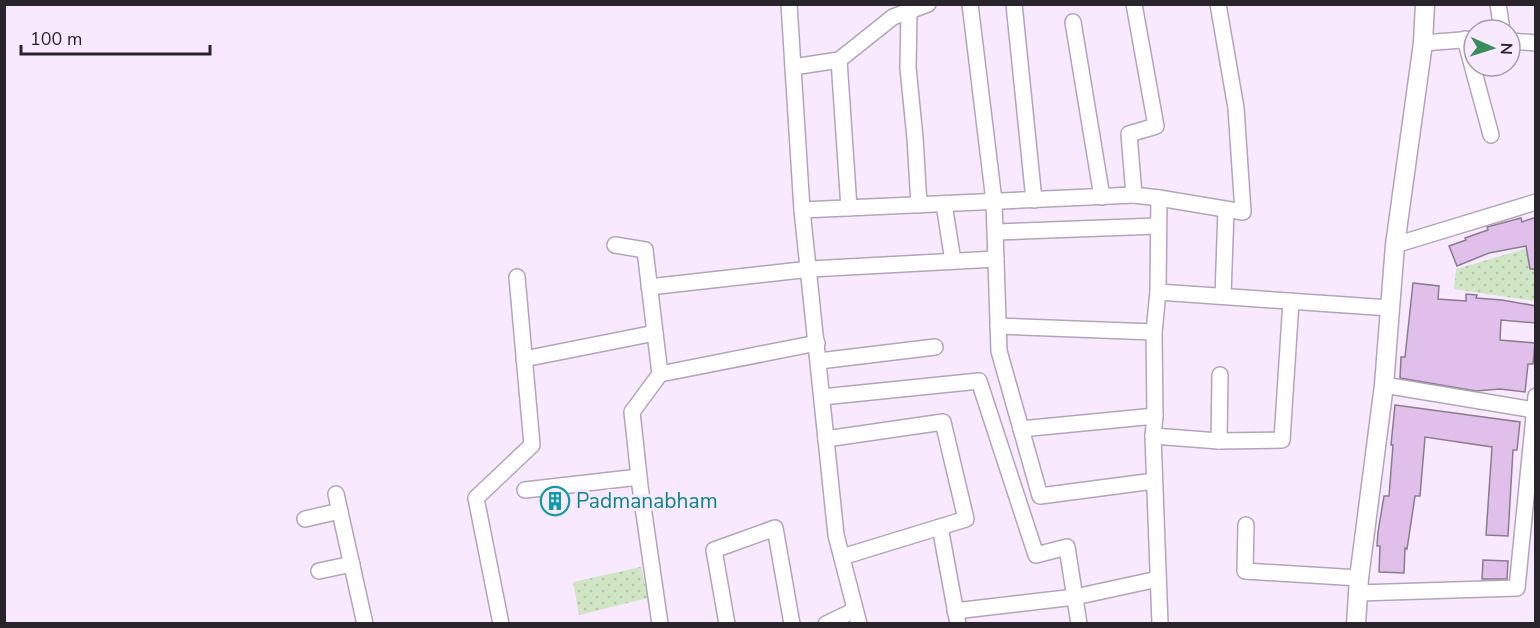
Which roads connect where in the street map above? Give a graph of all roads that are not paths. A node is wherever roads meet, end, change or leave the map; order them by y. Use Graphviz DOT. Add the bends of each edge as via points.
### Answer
graph roads {
  1 [pos="789,4"];
  2 [pos="928,4"];
  3 [pos="970,4"];
  4 [pos="1014,4"];
  5 [pos="1134,4"];
  6 [pos="1218,4"];
  7 [pos="1425,4"];
  8 [pos="909,12"];
  9 [pos="1073,22"];
  10 [pos="1462,40"];
  11 [pos="1423,42"];
  12 [pos="838,60"];
  13 [pos="793,67"];
  14 [pos="1479,78"];
  15 [pos="1491,135"];
  16 [pos="1134,195"];
  17 [pos="1102,197"];
  18 [pos="1159,198"];
  19 [pos="1034,200"];
  20 [pos="994,201"];
  21 [pos="1536,202"];
  22 [pos="944,204"];
  23 [pos="919,205"];
  24 [pos="849,208"];
  25 [pos="802,210"];
  26 [pos="1226,210"];
  27 [pos="1157,226"];
  28 [pos="996,232"];
  29 [pos="615,245"];
  30 [pos="1395,245"];
  31 [pos="996,259"];
  32 [pos="953,261"];
  33 [pos="810,269"];
  34 [pos="517,277"];
  35 [pos="649,287"];
  36 [pos="1158,292"];
  37 [pos="1223,296"];
  38 [pos="1291,301"];
  39 [pos="1390,308"];
  40 [pos="998,326"];
  41 [pos="1154,332"];
  42 [pos="655,333"];
  43 [pos="817,343"];
  44 [pos="935,346"];
  45 [pos="524,359"];
  46 [pos="819,361"];
  47 [pos="660,374"];
  48 [pos="1220,375"];
  49 [pos="1384,385"];
  50 [pos="822,397"];
  51 [pos="1535,403"];
  52 [pos="1155,416"];
  53 [pos="1021,429"];
  54 [pos="1153,436"];
  55 [pos="826,439"];
  56 [pos="1219,441"];
  57 [pos="639,477"];
  58 [pos="1154,481"];
  59 [pos="525,490"];
  60 [pos="336,494"];
  61 [pos="340,511"];
  62 [pos="305,519"];
  63 [pos="1246,525"];
  64 [pos="940,527"];
  65 [pos="842,557"];
  66 [pos="352,564"];
  67 [pos="319,571"];
  68 [pos="1158,579"];
  69 [pos="1358,585"];
  70 [pos="1075,597"];
  71 [pos="857,617"];
  72 [pos="957,617"];
  73 [pos="363,623"];
  74 [pos="501,624"];
  75 [pos="660,624"];
  76 [pos="727,624"];
  77 [pos="792,624"];
  78 [pos="825,624"];
  79 [pos="1079,624"];
  80 [pos="1160,624"];
  81 [pos="1356,624"];
  1 -- 13 [label="street"];
  2 -- 8 [label="street"];
  3 -- 20 [label="street"];
  4 -- 19 [label="street"];
  5 -- 16 [label="street" via="1156,126 1129,134"];
  6 -- 26 [label="street" via="1236,108 1243,213"];
  7 -- 11 [label="street"];
  8 -- 12 [label="street" via="893,17"];
  8 -- 23 [label="street" via="908,68"];
  9 -- 17 [label="street"];
  10 -- 11 [label="street"];
  11 -- 30 [label="street"];
  12 -- 13 [label="street"];
  12 -- 24 [label="street"];
  13 -- 25 [label="street"];
  14 -- 15 [label="street"];
  16 -- 17 [label="street"];
  16 -- 18 [label="street"];
  17 -- 19 [label="street"];
  18 -- 26 [label="street"];
  18 -- 27 [label="street"];
  19 -- 20 [label="street"];
  20 -- 22 [label="street"];
  20 -- 28 [label="street"];
  21 -- 30 [label="street"];
  22 -- 23 [label="street"];
  22 -- 32 [label="street"];
  23 -- 24 [label="street"];
  24 -- 25 [label="street"];
  25 -- 33 [label="street"];
  26 -- 37 [label="street"];
  27 -- 28 [label="street"];
  27 -- 36 [label="street"];
  28 -- 31 [label="street"];
  29 -- 35 [label="street" via="645,250"];
  30 -- 39 [label="street"];
  31 -- 32 [label="street"];
  31 -- 40 [label="street"];
  32 -- 33 [label="street"];
  33 -- 35 [label="street"];
  33 -- 43 [label="street"];
  34 -- 45 [label="street"];
  35 -- 42 [label="street"];
  36 -- 37 [label="street"];
  36 -- 41 [label="street"];
  37 -- 38 [label="street"];
  38 -- 39 [label="street"];
  38 -- 56 [label="street" via="1282,440"];
  39 -- 49 [label="street"];
  40 -- 41 [label="street"];
  40 -- 53 [label="street" via="999,351"];
  41 -- 52 [label="street"];
  42 -- 45 [label="street"];
  42 -- 47 [label="street"];
  43 -- 46 [label="street"];
  43 -- 47 [label="street"];
  44 -- 46 [label="street"];
  45 -- 74 [label="street" via="532,445 476,498"];
  46 -- 50 [label="street"];
  47 -- 57 [label="street" via="632,412"];
  48 -- 56 [label="street"];
  49 -- 51 [label="street"];
  49 -- 69 [label="street"];
  50 -- 55 [label="street"];
  50 -- 70 [label="street" via="979,381 1036,555 1067,547"];
  51 -- 69 [label="street" via="1517,588"];
  52 -- 53 [label="street"];
  52 -- 54 [label="street"];
  53 -- 58 [label="street" via="1040,496"];
  54 -- 56 [label="street"];
  54 -- 58 [label="street"];
  55 -- 64 [label="street" via="943,422 966,519"];
  55 -- 65 [label="street"];
  57 -- 59 [label="street"];
  57 -- 75 [label="street"];
  58 -- 68 [label="street"];
  60 -- 61 [label="street"];
  61 -- 62 [label="street"];
  61 -- 66 [label="street"];
  63 -- 69 [label="street" via="1245,571"];
  64 -- 65 [label="street"];
  64 -- 72 [label="street"];
  65 -- 71 [label="street"];
  66 -- 67 [label="street"];
  66 -- 73 [label="street"];
  68 -- 70 [label="street"];
  68 -- 80 [label="street"];
  69 -- 81 [label="street"];
  70 -- 72 [label="street"];
  70 -- 79 [label="street"];
  71 -- 78 [label="street"];
  76 -- 77 [label="street" via="714,550 775,528"];
}
